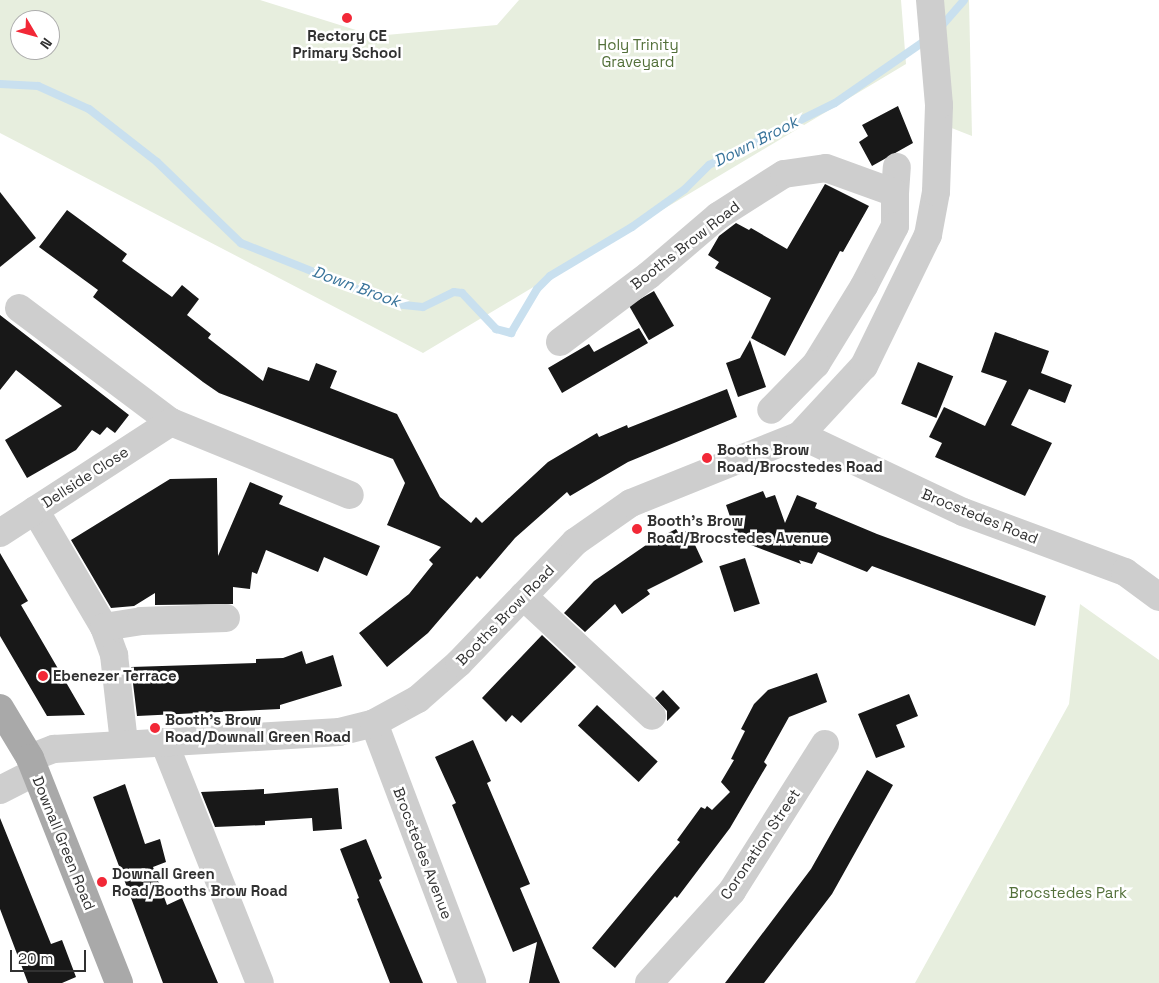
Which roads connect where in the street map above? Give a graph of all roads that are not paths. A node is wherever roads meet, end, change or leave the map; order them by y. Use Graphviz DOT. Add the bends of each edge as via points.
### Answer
graph roads {
  1 [pos="930,0"];
  2 [pos="897,166"];
  3 [pos="895,194"];
  4 [pos="864,286"];
  5 [pos="898,301"];
  6 [pos="19,308"];
  7 [pos="560,342"];
  8 [pos="771,410"];
  9 [pos="171,422"];
  10 [pos="800,435"];
  11 [pos="350,494"];
  12 [pos="35,510"];
  13 [pos="0,533"];
  14 [pos="523,596"];
  15 [pos="1159,597"];
  16 [pos="226,618"];
  17 [pos="104,627"];
  18 [pos="0,708"];
  19 [pos="652,716"];
  20 [pos="374,724"];
  21 [pos="164,742"];
  22 [pos="124,744"];
  23 [pos="825,744"];
  24 [pos="32,765"];
  25 [pos="0,790"];
  26 [pos="119,983"];
  27 [pos="260,983"];
  28 [pos="472,983"];
  29 [pos="649,983"];
  1 -- 5 [label="street, Booths Brow Road" via="939,105 936,192 928,236"];
  2 -- 3 [label="street"];
  3 -- 4 [label="street" via="895,226"];
  3 -- 7 [label="street, Booths Brow Road" via="826,168 784,174 718,216"];
  4 -- 5 [label="street"];
  4 -- 8 [label="street" via="816,364"];
  5 -- 10 [label="street, Booths Brow Road" via="864,366"];
  6 -- 9 [label="street"];
  9 -- 11 [label="street"];
  9 -- 12 [label="street, Dellside Close"];
  10 -- 14 [label="street, Booths Brow Road" via="630,503 575,542"];
  10 -- 15 [label="street, Brocstedes Road" via="963,512 1125,572"];
  12 -- 13 [label="street, Dellside Close"];
  12 -- 17 [label="street"];
  14 -- 19 [label="street"];
  14 -- 20 [label="street, Booths Brow Road" via="459,663 418,699"];
  16 -- 17 [label="street" via="140,621"];
  17 -- 22 [label="street" via="114,655"];
  18 -- 24 [label="main road, Downall Green Road"];
  20 -- 21 [label="street, Booths Brow Road" via="339,732"];
  20 -- 28 [label="street, Brocstedes Avenue"];
  21 -- 22 [label="street, Booths Brow Road"];
  21 -- 27 [label="street"];
  22 -- 24 [label="street, Booths Brow Road" via="54,749"];
  23 -- 29 [label="street, Coronation Street" via="732,891"];
  24 -- 25 [label="street, Booths Brow Road"];
  24 -- 26 [label="main road, Downall Green Road"];
}
